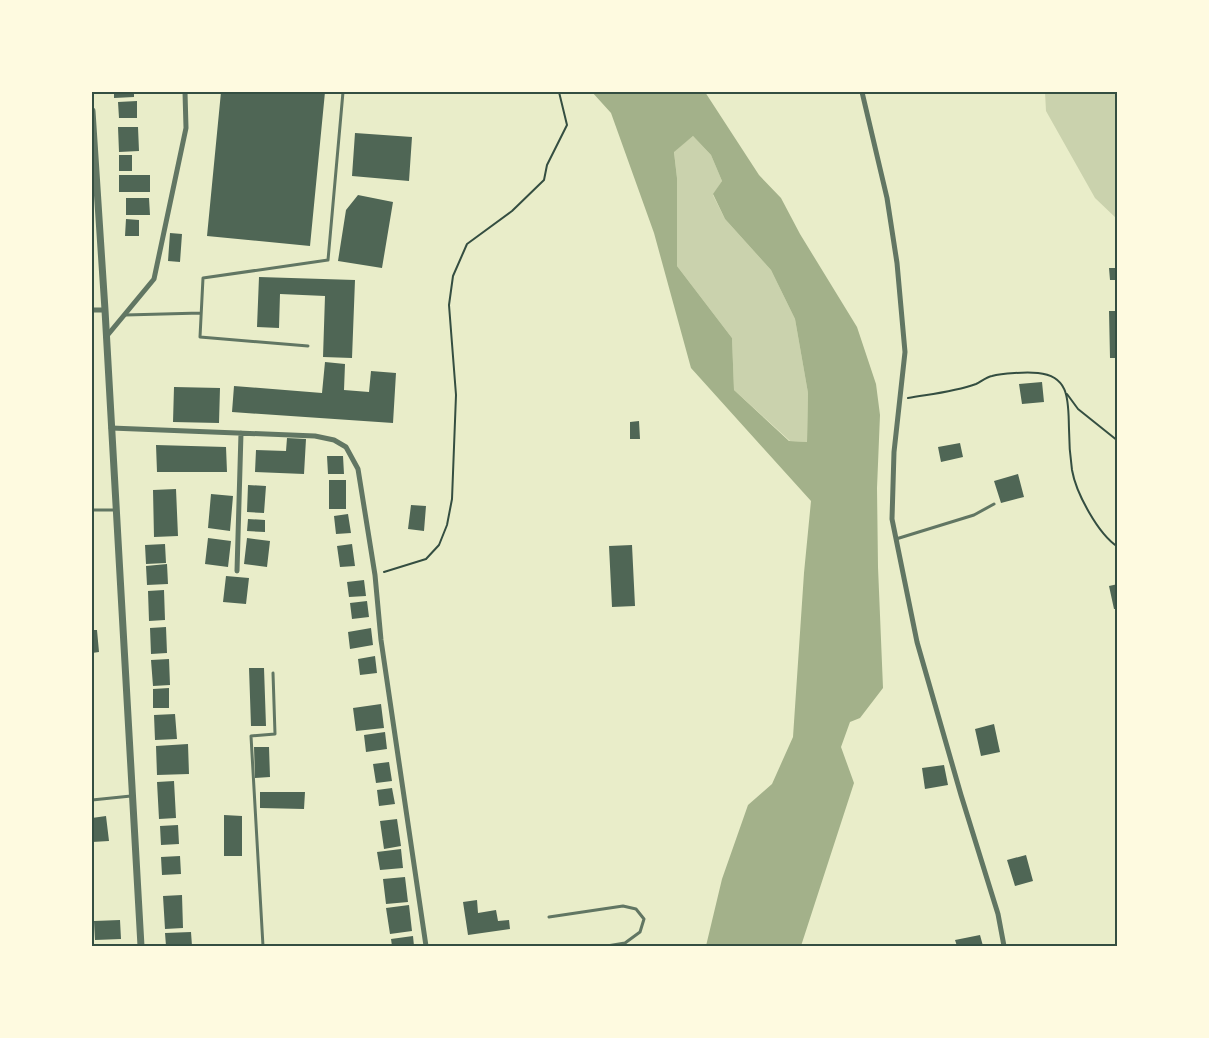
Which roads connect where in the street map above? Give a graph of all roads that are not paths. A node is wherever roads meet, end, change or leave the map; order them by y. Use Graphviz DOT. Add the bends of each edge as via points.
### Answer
graph roads {
  1 [pos="185,92"];
  2 [pos="343,92"];
  3 [pos="862,92"];
  4 [pos="92,111"];
  5 [pos="93,159"];
  6 [pos="92,310"];
  7 [pos="105,310"];
  8 [pos="201,313"];
  9 [pos="125,315"];
  10 [pos="106,337"];
  11 [pos="308,346"];
  12 [pos="111,428"];
  13 [pos="241,433"];
  14 [pos="994,504"];
  15 [pos="92,510"];
  16 [pos="116,510"];
  17 [pos="896,539"];
  18 [pos="237,571"];
  19 [pos="273,673"];
  20 [pos="133,796"];
  21 [pos="92,800"];
  22 [pos="549,917"];
  23 [pos="141,946"];
  24 [pos="263,946"];
  25 [pos="426,946"];
  26 [pos="607,946"];
  27 [pos="1004,946"];
  1 -- 9 [label="street" via="186,128 154,279"];
  2 -- 8 [label="lane" via="328,260 203,278"];
  3 -- 17 [label="street" via="887,198 905,352 893,463 892,519"];
  4 -- 5 [label="street"];
  5 -- 7 [label="street"];
  6 -- 7 [label="street"];
  7 -- 10 [label="street"];
  8 -- 9 [label="lane"];
  8 -- 11 [label="lane" via="200,337"];
  9 -- 10 [label="street"];
  10 -- 12 [label="street"];
  12 -- 13 [label="street"];
  12 -- 16 [label="street"];
  13 -- 18 [label="street"];
  13 -- 25 [label="street" via="334,440 346,447 357,469"];
  14 -- 17 [label="lane" via="974,515"];
  15 -- 16 [label="lane"];
  16 -- 20 [label="street"];
  17 -- 27 [label="street" via="917,642 998,914"];
  19 -- 24 [label="lane" via="275,734 251,736"];
  20 -- 21 [label="lane"];
  20 -- 23 [label="street"];
  22 -- 26 [label="lane" via="623,906 636,909 644,919 640,932 625,943"];
}
